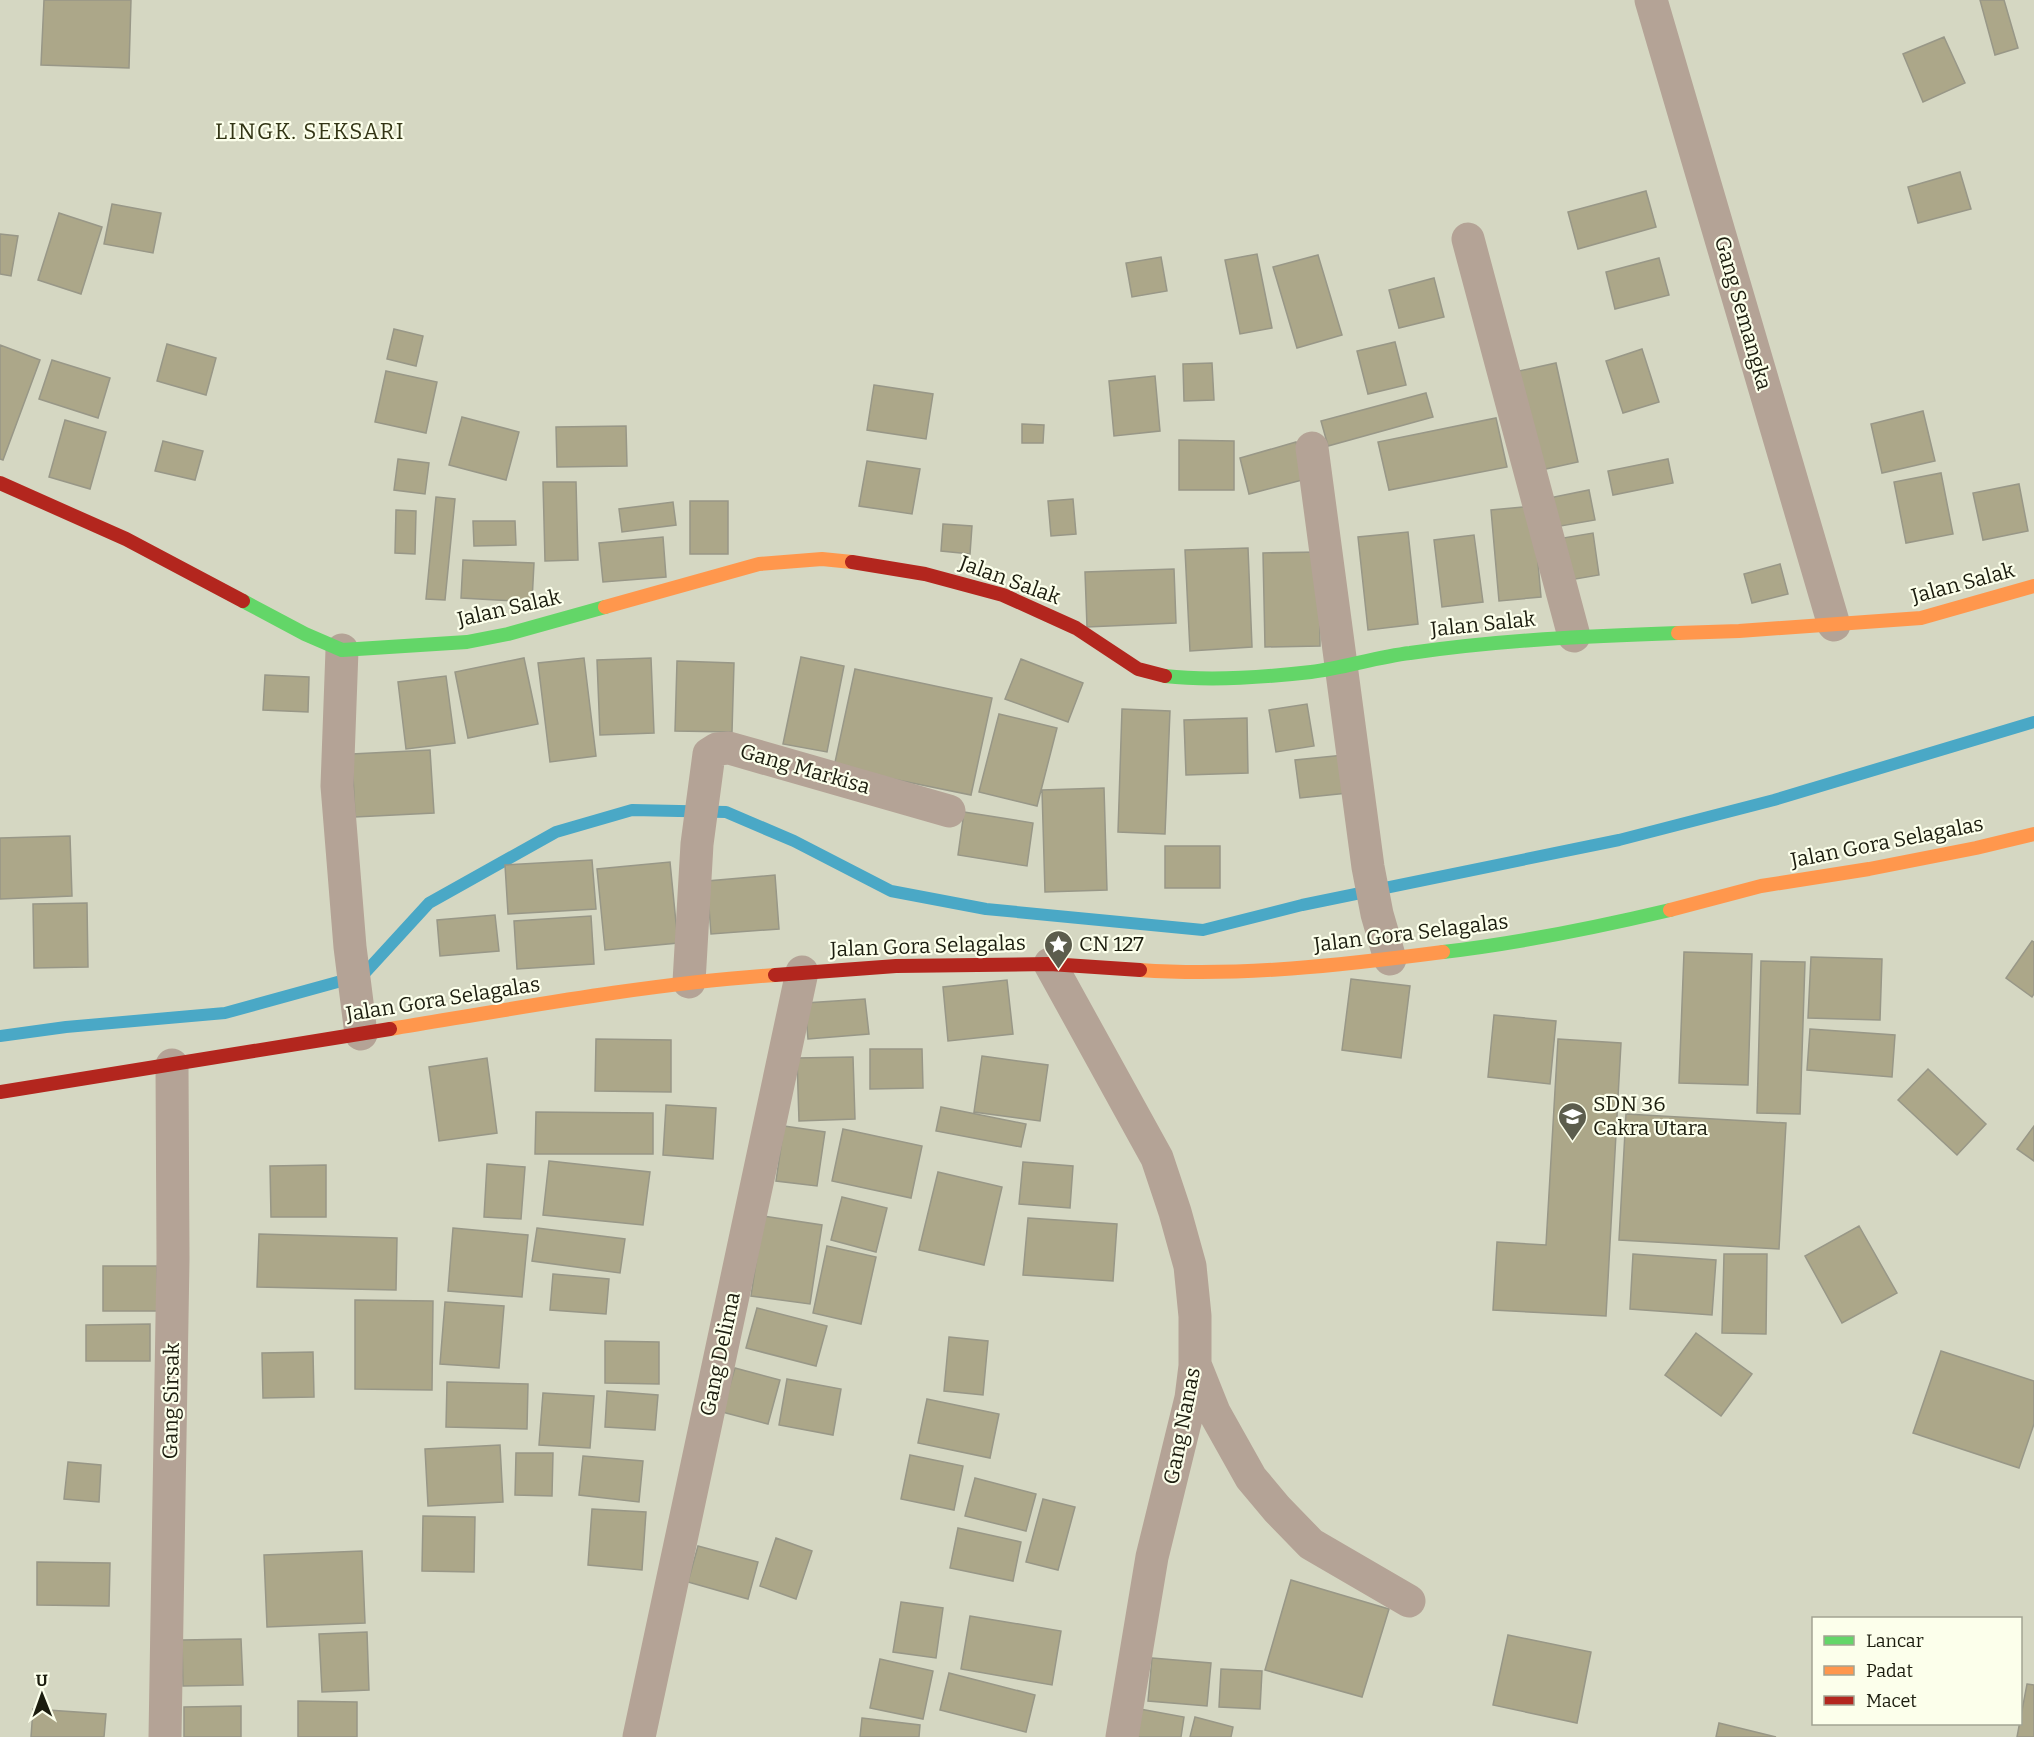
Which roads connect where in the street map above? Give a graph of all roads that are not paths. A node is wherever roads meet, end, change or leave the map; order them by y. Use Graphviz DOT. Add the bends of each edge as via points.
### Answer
graph roads {
  1 [pos="1652,0"];
  2 [pos="1468,239"];
  3 [pos="1312,448"];
  4 [pos="0,483"];
  5 [pos="2034,586"];
  6 [pos="1834,625"];
  7 [pos="1574,636"];
  8 [pos="342,650"];
  9 [pos="1342,667"];
  10 [pos="949,811"];
  11 [pos="2034,834"];
  12 [pos="1390,959"];
  13 [pos="1050,964"];
  14 [pos="802,972"];
  15 [pos="689,982"];
  16 [pos="361,1034"];
  17 [pos="172,1065"];
  18 [pos="0,1092"];
  19 [pos="1195,1366"];
  20 [pos="1409,1601"];
  21 [pos="165,1737"];
  22 [pos="639,1737"];
  23 [pos="1122,1737"];
  1 -- 6 [label="street, Gang Semangka"];
  2 -- 7 [label="street"];
  3 -- 9 [label="street"];
  4 -- 8 [label="street, Jalan Salak" via="126,539"];
  5 -- 6 [label="street, Jalan Salak" via="1921,618"];
  6 -- 7 [label="street, Jalan Salak"];
  7 -- 9 [label="street, Jalan Salak" via="1488,642"];
  8 -- 9 [label="street, Jalan Salak" via="467,642 759,564 822,559 925,574 1003,595 1076,628 1138,669 1167,676 1213,678"];
  8 -- 16 [label="street" via="337,786"];
  9 -- 12 [label="street" via="1368,867"];
  10 -- 15 [label="street, Gang Markisa" via="729,748 709,754 697,844"];
  11 -- 12 [label="street, Jalan Gora Selagalas" via="1869,869 1761,886 1590,929"];
  12 -- 13 [label="street, Jalan Gora Selagalas" via="1270,969 1163,972"];
  13 -- 14 [label="street, Jalan Gora Selagalas"];
  13 -- 19 [label="street, Gang Nanas" via="1157,1158 1190,1266"];
  14 -- 15 [label="street, Jalan Gora Selagalas"];
  14 -- 22 [label="street, Gang Delima"];
  15 -- 16 [label="street, Jalan Gora Selagalas"];
  16 -- 17 [label="street, Jalan Gora Selagalas"];
  17 -- 18 [label="street, Jalan Gora Selagalas"];
  17 -- 21 [label="street, Gang Sirsak" via="173,1259"];
  19 -- 20 [label="street" via="1214,1412 1251,1478 1277,1509 1311,1545"];
  19 -- 23 [label="street, Gang Nanas" via="1191,1398 1152,1557"];
}
